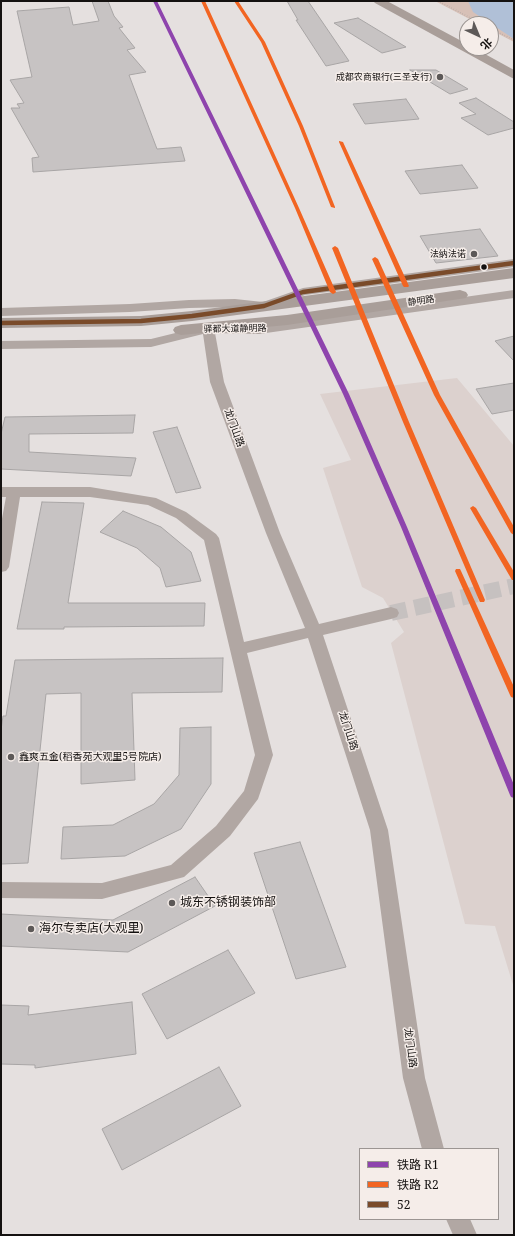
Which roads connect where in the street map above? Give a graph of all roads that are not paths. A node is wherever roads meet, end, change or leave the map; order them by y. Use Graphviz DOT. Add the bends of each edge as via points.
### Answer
graph roads {
  1 [pos="379,1"];
  2 [pos="398,1"];
  3 [pos="459,32"];
  4 [pos="442,36"];
  5 [pos="499,56"];
  6 [pos="514,65"];
  7 [pos="514,75"];
  8 [pos="514,82"];
  9 [pos="514,263"];
  10 [pos="514,273"];
  11 [pos="514,287"];
  12 [pos="514,294"];
  13 [pos="264,306"];
  14 [pos="1,312"];
  15 [pos="1,323"];
  16 [pos="208,329"];
  17 [pos="1,336"];
  18 [pos="1,345"];
  19 [pos="8,492"];
  20 [pos="1,567"];
  21 [pos="391,613"];
  22 [pos="314,631"];
  23 [pos="238,649"];
  24 [pos="1,890"];
  25 [pos="433,1148"];
  26 [pos="458,1220"];
  27 [pos="465,1235"];
  1 -- 4 [label="main road"];
  2 -- 3 [label="main road"];
  4 -- 7 [label="main road"];
  4 -- 8 [label="main road"];
  5 -- 6 [label="main road"];
  9 -- 13 [label="street, 驿都大道静明路" via="303,292"];
  10 -- 13 [label="main road, 静明路"];
  11 -- 16 [label="main road, 静明路"];
  12 -- 16 [label="street, 驿都大道静明路" via="259,330"];
  13 -- 14 [label="street" via="235,303 189,304"];
  13 -- 15 [label="main road, 驿都大道静明路" via="141,321"];
  16 -- 17 [label="main road, 驿都大道静明路" via="112,335"];
  16 -- 18 [label="street" via="151,343"];
  16 -- 22 [label="street, 龙门山路" via="217,382 273,533"];
  19 -- 20 [label="street"];
  19 -- 23 [label="street" via="97,493 151,501 181,515 211,538"];
  21 -- 22 [label="street"];
  22 -- 23 [label="street"];
  22 -- 25 [label="street, 龙门山路" via="379,830 414,1078"];
  23 -- 24 [label="street" via="264,755 252,794 223,831 177,871 102,891"];
  26 -- 27 [label="street"];
}
